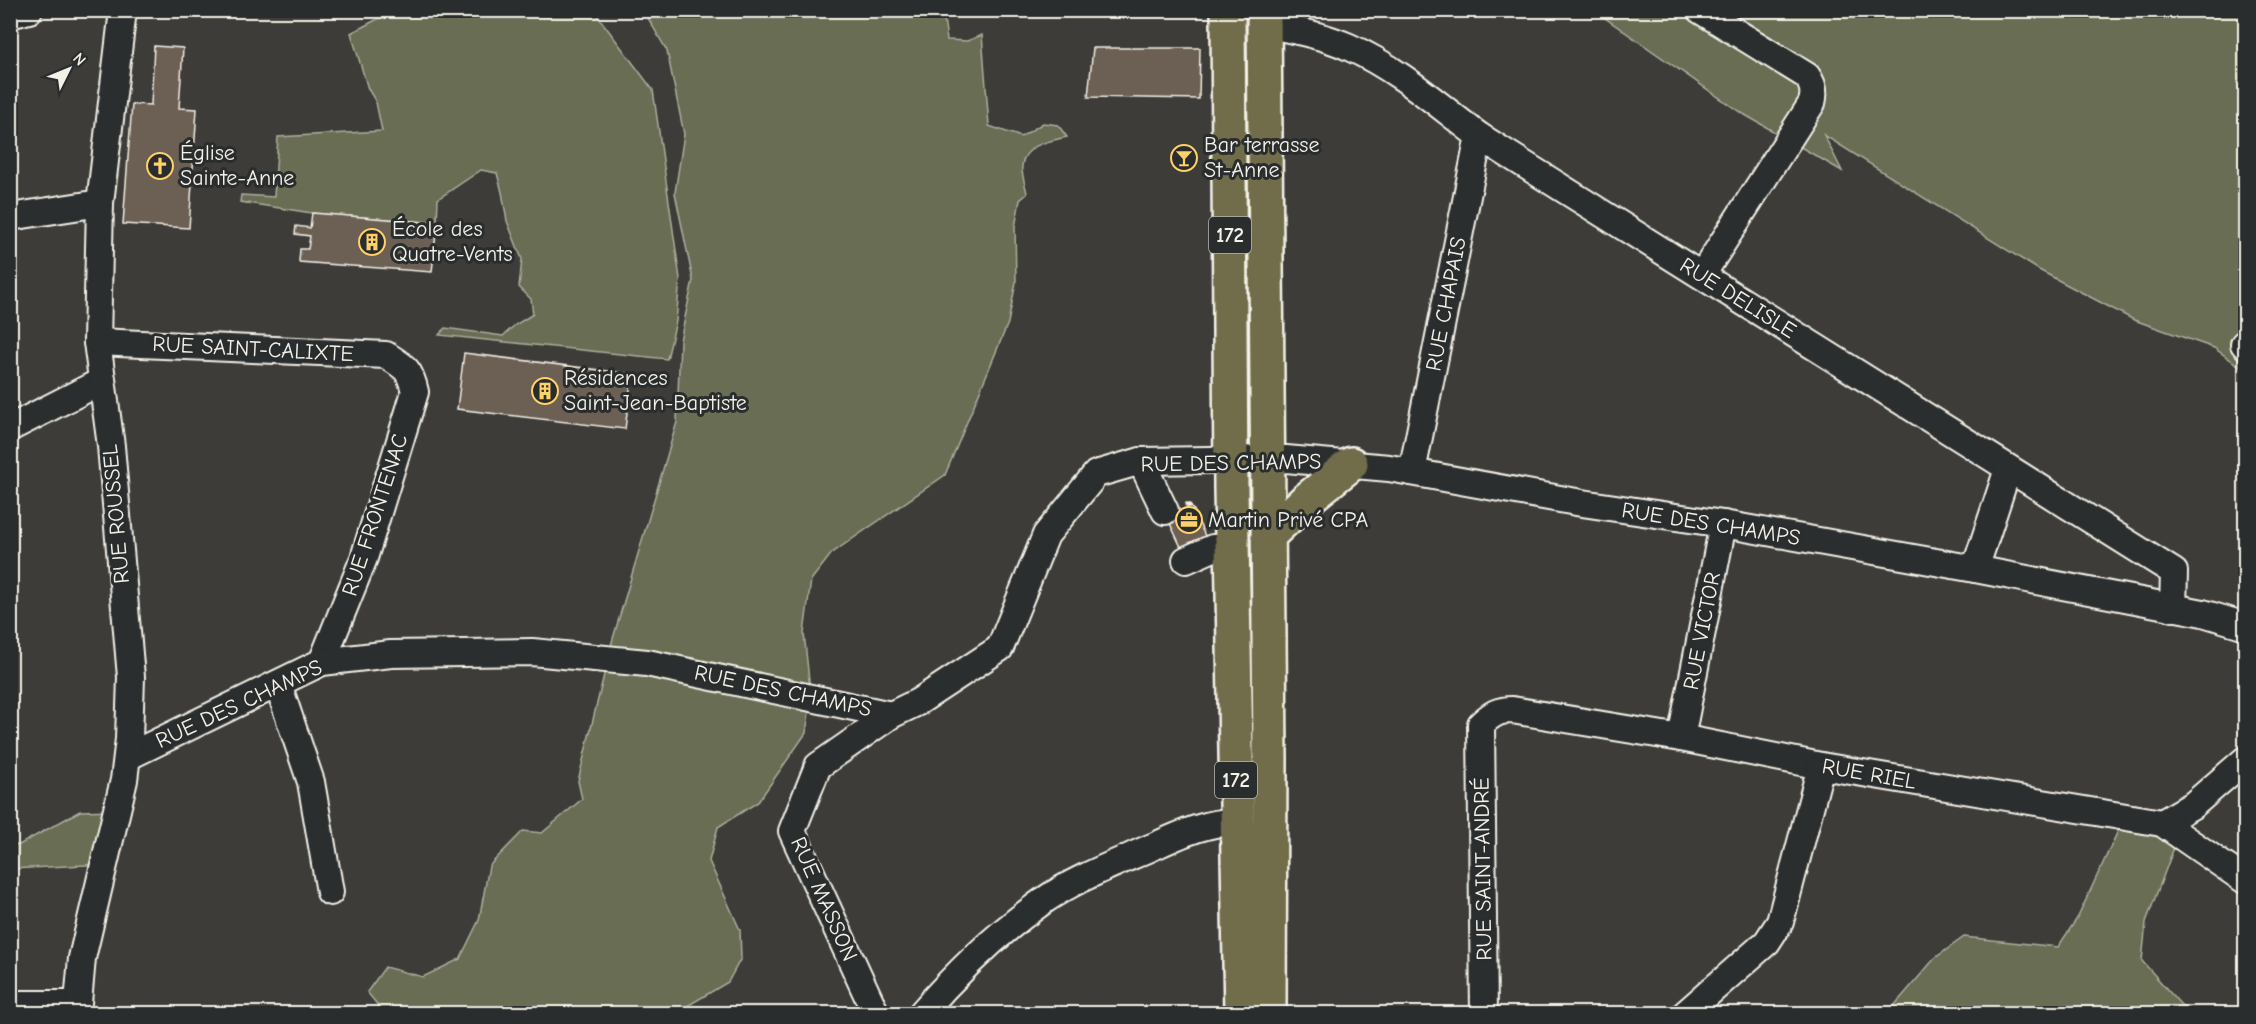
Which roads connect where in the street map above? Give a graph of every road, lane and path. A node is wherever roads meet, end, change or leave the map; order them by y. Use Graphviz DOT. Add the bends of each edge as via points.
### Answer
graph roads {
  1 [pos="29,10"];
  2 [pos="1228,10"];
  3 [pos="1700,10"];
  4 [pos="117,11"];
  5 [pos="10,15"];
  6 [pos="1264,17"];
  7 [pos="1479,136"];
  8 [pos="100,203"];
  9 [pos="10,217"];
  10 [pos="1702,275"];
  11 [pos="97,342"];
  12 [pos="405,367"];
  13 [pos="102,381"];
  14 [pos="10,428"];
  15 [pos="1231,459"];
  16 [pos="1267,459"];
  17 [pos="1141,461"];
  18 [pos="1351,464"];
  19 [pos="2008,469"];
  20 [pos="1412,472"];
  21 [pos="1165,511"];
  22 [pos="1723,525"];
  23 [pos="1269,536"];
  24 [pos="1232,547"];
  25 [pos="1186,560"];
  26 [pos="1975,569"];
  27 [pos="2173,608"];
  28 [pos="2246,626"];
  29 [pos="322,662"];
  30 [pos="278,684"];
  31 [pos="891,715"];
  32 [pos="1481,724"];
  33 [pos="1681,738"];
  34 [pos="127,757"];
  35 [pos="2246,759"];
  36 [pos="1821,766"];
  37 [pos="1237,822"];
  38 [pos="2162,823"];
  39 [pos="2246,881"];
  40 [pos="330,892"];
  41 [pos="10,1004"];
  42 [pos="77,1009"];
  43 [pos="876,1014"];
  44 [pos="921,1014"];
  45 [pos="1241,1014"];
  46 [pos="1269,1014"];
  47 [pos="1484,1014"];
  48 [pos="1685,1014"];
  1 -- 5 [label="street"];
  2 -- 15 [label="main road, 172"];
  3 -- 10 [label="street" via="1807,76 1814,96"];
  4 -- 8 [label="street, RUE ROUSSEL"];
  6 -- 7 [label="street, RUE DELISLE" via="1349,47 1396,74"];
  6 -- 16 [label="main road, 172"];
  7 -- 10 [label="street, RUE DELISLE"];
  7 -- 20 [label="street, RUE CHAPAIS"];
  8 -- 9 [label="street"];
  8 -- 11 [label="street, RUE ROUSSEL"];
  10 -- 19 [label="street, RUE DELISLE"];
  11 -- 12 [label="street, RUE SAINT-CALIXTE" via="386,355"];
  11 -- 13 [label="street, RUE ROUSSEL"];
  12 -- 29 [label="street, RUE FRONTENAC" via="412,375 416,392 364,558"];
  13 -- 14 [label="street"];
  13 -- 34 [label="street, RUE ROUSSEL" via="131,677"];
  15 -- 16 [label="street, RUE DES CHAMPS"];
  15 -- 17 [label="street, RUE DES CHAMPS"];
  15 -- 24 [label="main road, 172"];
  16 -- 18 [label="street, RUE DES CHAMPS"];
  16 -- 23 [label="main road, 172"];
  17 -- 21 [label="street"];
  17 -- 31 [label="street, RUE DES CHAMPS" via="1096,474 1046,535 1000,648 918,702"];
  18 -- 20 [label="street, RUE DES CHAMPS"];
  18 -- 23 [label="main road"];
  19 -- 26 [label="street"];
  19 -- 27 [label="street, RUE DELISLE" via="2174,572"];
  20 -- 22 [label="street, RUE DES CHAMPS"];
  22 -- 26 [label="street, RUE DES CHAMPS"];
  22 -- 33 [label="street, RUE VICTOR"];
  23 -- 46 [label="main road, 172"];
  24 -- 25 [label="street" via="1213,548"];
  24 -- 37 [label="main road, 172"];
  26 -- 27 [label="street, RUE DES CHAMPS"];
  27 -- 28 [label="street, RUE DES CHAMPS"];
  29 -- 30 [label="street, RUE DES CHAMPS"];
  29 -- 31 [label="street, RUE DES CHAMPS" via="391,654 531,652 676,668"];
  30 -- 34 [label="street, RUE DES CHAMPS"];
  30 -- 40 [label="street" via="311,782"];
  31 -- 43 [label="street, RUE MASSON" via="818,766 792,831"];
  32 -- 33 [label="street, RUE RIEL" via="1500,710 1512,710"];
  32 -- 47 [label="street, RUE SAINT-ANDRÉ"];
  33 -- 36 [label="street, RUE RIEL"];
  34 -- 42 [label="street, RUE ROUSSEL" via="82,958"];
  35 -- 38 [label="street" via="2193,805"];
  36 -- 38 [label="street, RUE RIEL"];
  36 -- 48 [label="street" via="1780,922 1767,942"];
  37 -- 44 [label="street" via="1181,835 1103,868 1044,900 1002,932"];
  37 -- 45 [label="main road, 172"];
  38 -- 39 [label="street, RUE RIEL"];
  41 -- 42 [label="street"];
}
